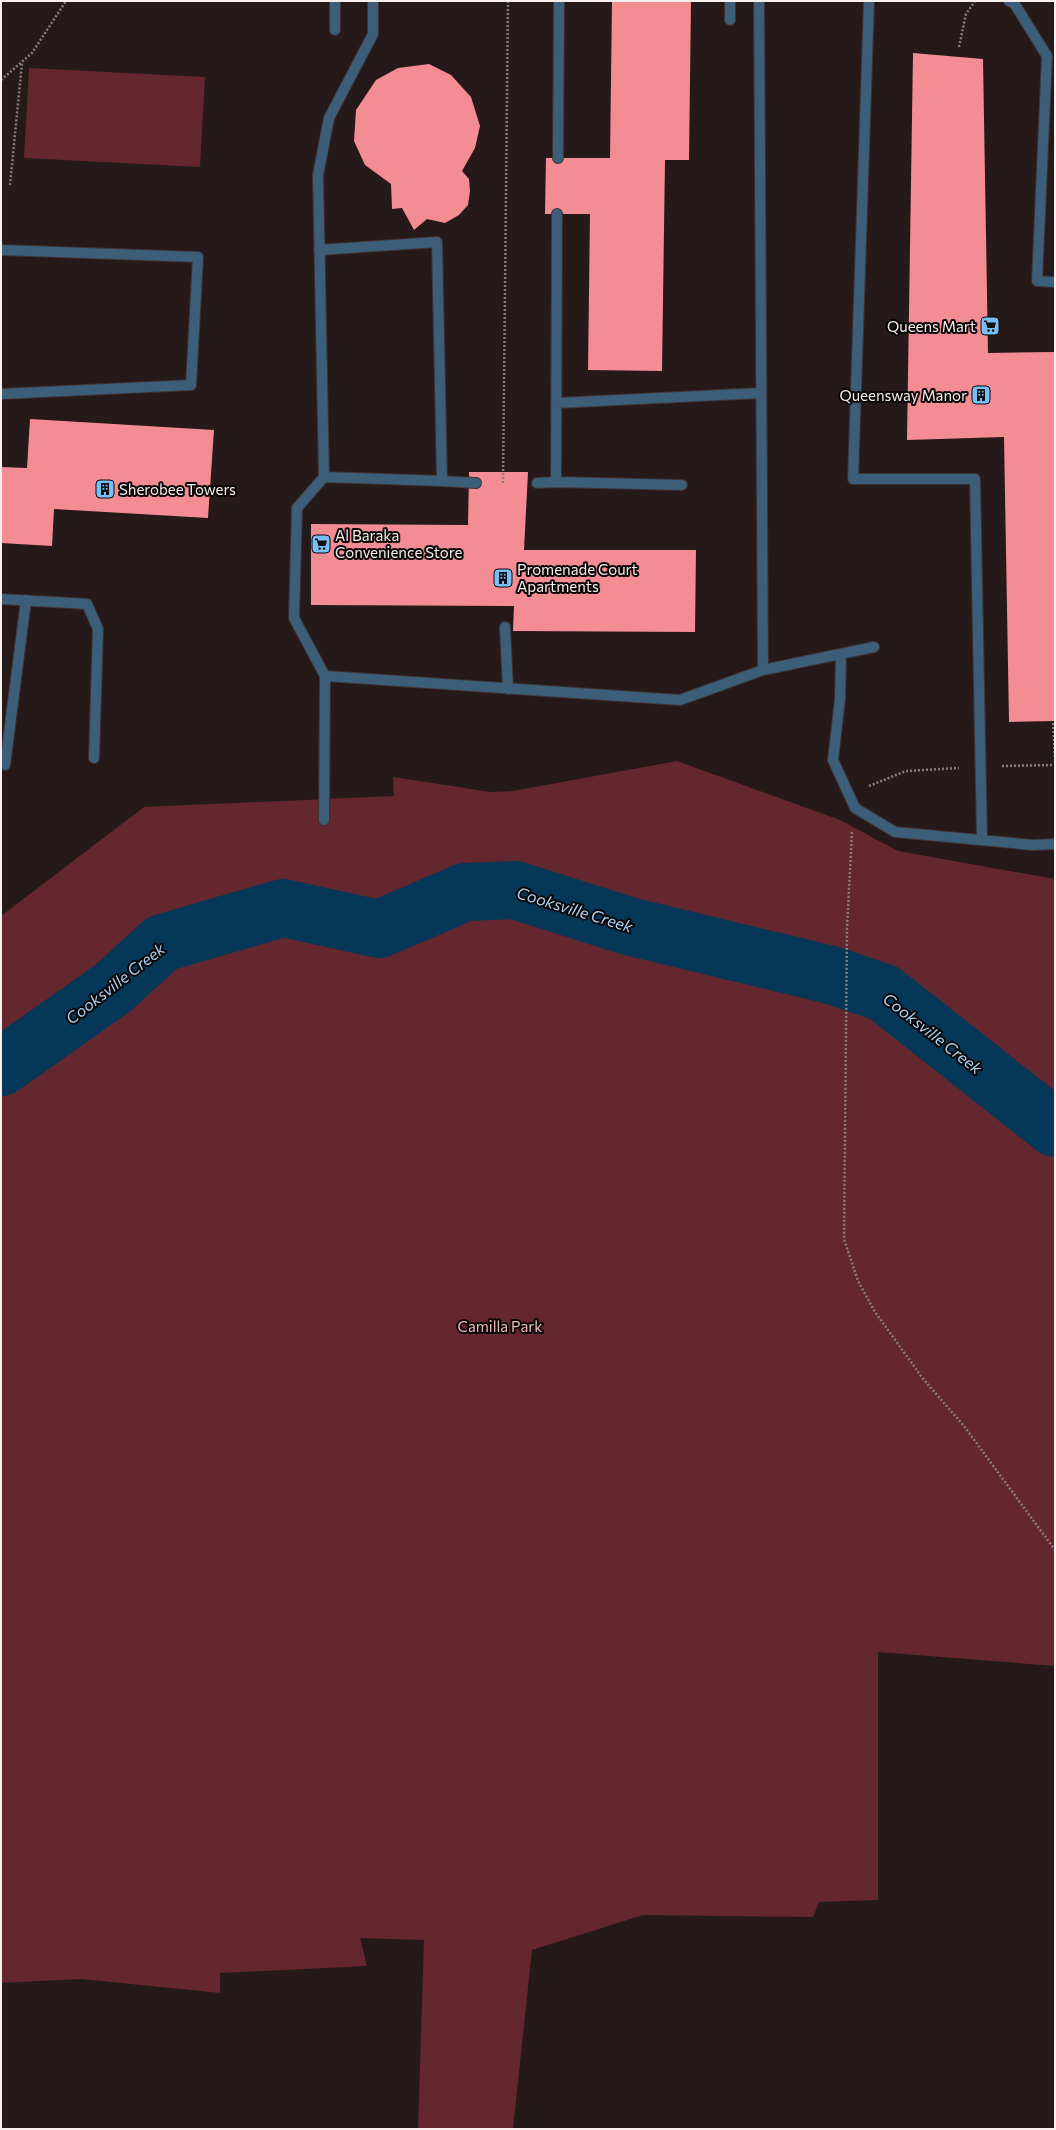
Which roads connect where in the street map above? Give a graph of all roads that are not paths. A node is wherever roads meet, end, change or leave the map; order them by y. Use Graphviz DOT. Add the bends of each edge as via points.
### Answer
graph roads {
  1 [pos="335,1"];
  2 [pos="373,1"];
  3 [pos="559,1"];
  4 [pos="730,1"];
  5 [pos="759,1"];
  6 [pos="869,1"];
  7 [pos="1009,1"];
  8 [pos="730,20"];
  9 [pos="334,30"];
  10 [pos="558,158"];
  11 [pos="557,214"];
  12 [pos="1,250"];
  13 [pos="319,250"];
  14 [pos="1055,282"];
  15 [pos="761,393"];
  16 [pos="1,394"];
  17 [pos="557,403"];
  18 [pos="324,477"];
  19 [pos="442,481"];
  20 [pos="556,482"];
  21 [pos="476,483"];
  22 [pos="538,483"];
  23 [pos="682,485"];
  24 [pos="1,599"];
  25 [pos="26,600"];
  26 [pos="505,627"];
  27 [pos="874,647"];
  28 [pos="841,654"];
  29 [pos="763,670"];
  30 [pos="325,676"];
  31 [pos="508,689"];
  32 [pos="94,758"];
  33 [pos="5,765"];
  34 [pos="324,820"];
  35 [pos="982,840"];
  36 [pos="1055,844"];
  1 -- 9 [label="lane"];
  2 -- 13 [label="lane" via="373,34 329,118 318,175"];
  3 -- 10 [label="lane"];
  4 -- 8 [label="lane"];
  5 -- 15 [label="lane"];
  6 -- 35 [label="lane" via="853,479 975,478"];
  7 -- 14 [label="lane" via="1014,4 1047,56 1037,281"];
  11 -- 17 [label="lane"];
  12 -- 16 [label="lane" via="198,256 191,384"];
  13 -- 18 [label="lane"];
  13 -- 19 [label="lane" via="437,242"];
  15 -- 17 [label="lane"];
  15 -- 29 [label="lane"];
  17 -- 20 [label="lane"];
  18 -- 19 [label="lane"];
  18 -- 30 [label="lane" via="297,508 294,618"];
  19 -- 21 [label="lane"];
  20 -- 22 [label="lane"];
  20 -- 23 [label="lane"];
  24 -- 25 [label="lane"];
  25 -- 32 [label="lane" via="87,604 98,629"];
  25 -- 33 [label="lane"];
  26 -- 31 [label="lane"];
  27 -- 28 [label="lane"];
  28 -- 29 [label="lane"];
  28 -- 35 [label="lane" via="840,699 832,760 855,808 895,832"];
  29 -- 31 [label="lane" via="680,700"];
  30 -- 31 [label="lane"];
  30 -- 34 [label="lane"];
  35 -- 36 [label="lane"];
}
